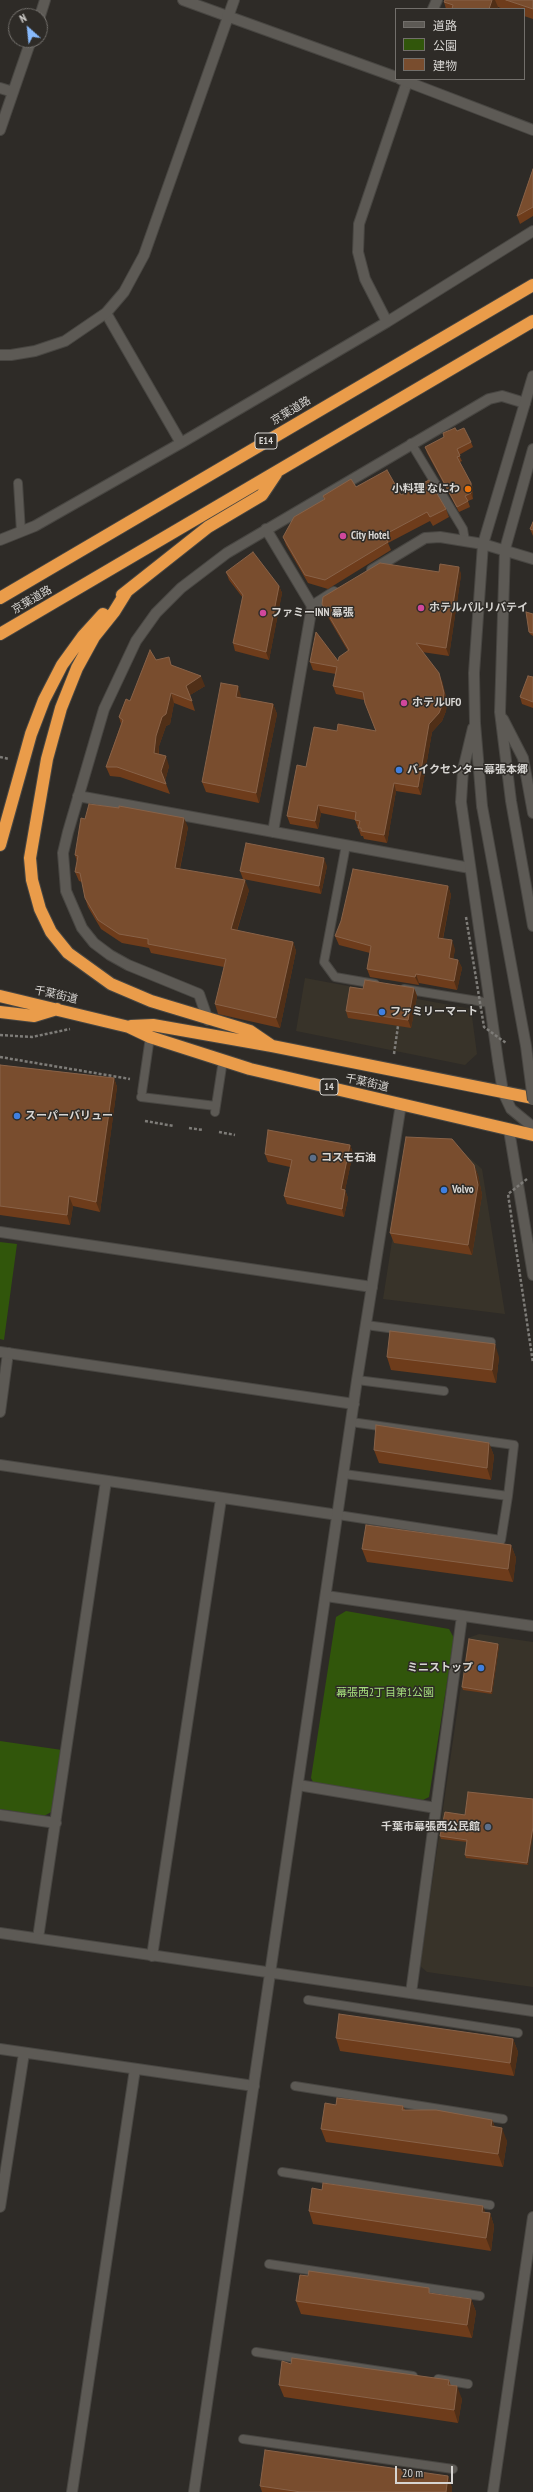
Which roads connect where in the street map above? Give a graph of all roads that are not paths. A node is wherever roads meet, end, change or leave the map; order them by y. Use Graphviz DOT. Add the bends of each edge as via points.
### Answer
graph roads {
  1 [pos="183,0"];
  2 [pos="234,0"];
  3 [pos="227,16"];
  4 [pos="28,48"];
  5 [pos="395,78"];
  6 [pos="405,80"];
  7 [pos="0,88"];
  8 [pos="13,92"];
  9 [pos="0,130"];
  10 [pos="533,130"];
  11 [pos="533,231"];
  12 [pos="533,285"];
  13 [pos="106,313"];
  14 [pos="533,321"];
  15 [pos="387,322"];
  16 [pos="0,355"];
  17 [pos="533,376"];
  18 [pos="525,403"];
  19 [pos="181,443"];
  20 [pos="412,443"];
  21 [pos="533,449"];
  22 [pos="279,470"];
  23 [pos="18,483"];
  24 [pos="266,529"];
  25 [pos="21,532"];
  26 [pos="0,540"];
  27 [pos="465,541"];
  28 [pos="483,544"];
  29 [pos="505,549"];
  30 [pos="533,559"];
  31 [pos="361,576"];
  32 [pos="341,588"];
  33 [pos="127,591"];
  34 [pos="0,598"];
  35 [pos="312,606"];
  36 [pos="0,634"];
  37 [pos="500,712"];
  38 [pos="475,723"];
  39 [pos="78,796"];
  40 [pos="533,813"];
  41 [pos="273,832"];
  42 [pos="0,845"];
  43 [pos="346,845"];
  44 [pos="470,868"];
  45 [pos="533,926"];
  46 [pos="381,985"];
  47 [pos="396,987"];
  48 [pos="0,996"];
  49 [pos="490,1003"];
  50 [pos="58,1009"];
  51 [pos="0,1012"];
  52 [pos="208,1020"];
  53 [pos="129,1026"];
  54 [pos="150,1037"];
  55 [pos="272,1046"];
  56 [pos="223,1060"];
  57 [pos="503,1092"];
  58 [pos="533,1099"];
  59 [pos="401,1104"];
  60 [pos="533,1128"];
  61 [pos="509,1130"];
  62 [pos="533,1135"];
  63 [pos="0,1232"];
  64 [pos="533,1274"];
  65 [pos="372,1287"];
  66 [pos="366,1325"];
  67 [pos="491,1342"];
  68 [pos="4,1352"];
  69 [pos="357,1380"];
  70 [pos="444,1391"];
  71 [pos="354,1404"];
  72 [pos="0,1412"];
  73 [pos="351,1422"];
  74 [pos="0,1465"];
  75 [pos="344,1474"];
  76 [pos="106,1481"];
  77 [pos="508,1496"];
  78 [pos="221,1499"];
  79 [pos="338,1515"];
  80 [pos="326,1596"];
  81 [pos="462,1616"];
  82 [pos="533,1626"];
  83 [pos="298,1786"];
  84 [pos="436,1808"];
  85 [pos="0,1815"];
  86 [pos="56,1823"];
  87 [pos="0,1933"];
  88 [pos="38,1938"];
  89 [pos="152,1956"];
  90 [pos="270,1973"];
  91 [pos="412,1993"];
  92 [pos="308,2000"];
  93 [pos="533,2011"];
  94 [pos="518,2033"];
  95 [pos="0,2050"];
  96 [pos="24,2053"];
  97 [pos="135,2069"];
  98 [pos="254,2086"];
  99 [pos="295,2086"];
  100 [pos="503,2119"];
  101 [pos="282,2172"];
  102 [pos="490,2205"];
  103 [pos="0,2207"];
  104 [pos="533,2217"];
  105 [pos="269,2264"];
  106 [pos="480,2296"];
  107 [pos="256,2352"];
  108 [pos="468,2384"];
  109 [pos="243,2439"];
  110 [pos="453,2469"];
  111 [pos="72,2492"];
  112 [pos="194,2492"];
  113 [pos="493,2492"];
  1 -- 3 [label="street"];
  2 -- 3 [label="street"];
  3 -- 5 [label="street"];
  3 -- 13 [label="street" via="144,255 124,292"];
  4 -- 8 [label="street"];
  6 -- 10 [label="street"];
  6 -- 15 [label="street" via="359,224 358,252 364,279"];
  7 -- 8 [label="street"];
  8 -- 9 [label="street"];
  11 -- 15 [label="street"];
  12 -- 34 [label="highway, 京葉道路 / E14"];
  13 -- 16 [label="street" via="65,341 35,351"];
  13 -- 19 [label="street"];
  14 -- 22 [label="highway, 京葉道路"];
  15 -- 19 [label="street"];
  17 -- 18 [label="street"];
  18 -- 20 [label="street" via="502,396 489,399"];
  18 -- 28 [label="street"];
  19 -- 25 [label="street"];
  20 -- 24 [label="street"];
  20 -- 27 [label="lane" via="463,529"];
  21 -- 29 [label="street"];
  22 -- 33 [label="highway" via="262,494 208,527"];
  22 -- 36 [label="highway, 京葉道路"];
  23 -- 25 [label="lane"];
  24 -- 35 [label="street"];
  24 -- 39 [label="street" via="227,553 181,588 156,613 136,641 104,709"];
  25 -- 26 [label="street"];
  27 -- 28 [label="street"];
  27 -- 31 [label="street" via="440,537 425,538"];
  28 -- 29 [label="street"];
  28 -- 38 [label="street" via="474,673"];
  29 -- 30 [label="street"];
  29 -- 37 [label="street"];
  32 -- 35 [label="street"];
  33 -- 42 [label="highway" via="83,636 62,665 44,700 31,734"];
  33 -- 52 [label="highway" via="94,637 80,662 62,708 47,759 34,827 30,858 32,880 40,909 51,932 68,953 111,984 151,1001"];
  35 -- 41 [label="street"];
  37 -- 40 [label="street" via="523,758"];
  37 -- 45 [label="street" via="511,801"];
  38 -- 44 [label="street" via="466,750 461,802"];
  38 -- 58 [label="street, bridge" via="482,806 526,1046"];
  39 -- 41 [label="street"];
  39 -- 52 [label="street" via="63,853 66,891 82,928 110,955 152,976 199,994"];
  41 -- 43 [label="street"];
  43 -- 44 [label="street"];
  43 -- 46 [label="lane" via="324,962 335,977"];
  44 -- 49 [label="street"];
  47 -- 49 [label="lane"];
  48 -- 50 [label="highway, 千葉街道 / 14"];
  49 -- 57 [label="street"];
  50 -- 51 [label="highway" via="34,1016"];
  50 -- 53 [label="highway, 千葉街道 / 14"];
  52 -- 55 [label="highway" via="250,1032"];
  53 -- 54 [label="highway, 千葉街道 / 14"];
  53 -- 55 [label="highway, 千葉街道 / 14" via="152,1026"];
  54 -- 56 [label="highway, 千葉街道 / 14"];
  54 -- 56 [label="lane" via="141,1094 215,1109"];
  55 -- 57 [label="highway, 千葉街道 / 14"];
  56 -- 59 [label="highway, 千葉街道 / 14" via="250,1069"];
  57 -- 58 [label="highway, 千葉街道 / 14"];
  57 -- 60 [label="street" via="511,1109"];
  59 -- 61 [label="highway, 千葉街道 / 14"];
  59 -- 65 [label="street"];
  61 -- 62 [label="highway, 千葉街道 / 14"];
  61 -- 64 [label="street"];
  63 -- 65 [label="street"];
  65 -- 66 [label="street"];
  66 -- 67 [label="lane"];
  66 -- 69 [label="street"];
  68 -- 71 [label="street"];
  68 -- 72 [label="street"];
  69 -- 70 [label="lane"];
  69 -- 71 [label="street"];
  71 -- 73 [label="street"];
  73 -- 75 [label="street"];
  73 -- 77 [label="lane" via="514,1445"];
  74 -- 76 [label="street"];
  75 -- 77 [label="lane"];
  75 -- 79 [label="street"];
  76 -- 78 [label="street"];
  76 -- 86 [label="street"];
  77 -- 79 [label="lane" via="501,1540"];
  78 -- 79 [label="street"];
  78 -- 89 [label="street"];
  79 -- 80 [label="street"];
  80 -- 81 [label="street"];
  80 -- 83 [label="street"];
  81 -- 82 [label="street"];
  81 -- 84 [label="street"];
  83 -- 84 [label="street"];
  83 -- 90 [label="street"];
  84 -- 91 [label="street"];
  85 -- 86 [label="street"];
  86 -- 88 [label="street"];
  87 -- 88 [label="street"];
  88 -- 89 [label="street"];
  89 -- 90 [label="street"];
  90 -- 91 [label="street"];
  90 -- 98 [label="street"];
  91 -- 93 [label="street"];
  92 -- 94 [label="lane"];
  95 -- 96 [label="street"];
  96 -- 97 [label="street"];
  96 -- 103 [label="street"];
  97 -- 98 [label="street"];
  97 -- 111 [label="street"];
  98 -- 112 [label="street"];
  99 -- 100 [label="lane"];
  101 -- 102 [label="lane"];
  104 -- 113 [label="street"];
  105 -- 106 [label="lane"];
  107 -- 108 [label="lane"];
  109 -- 110 [label="lane"];
}
